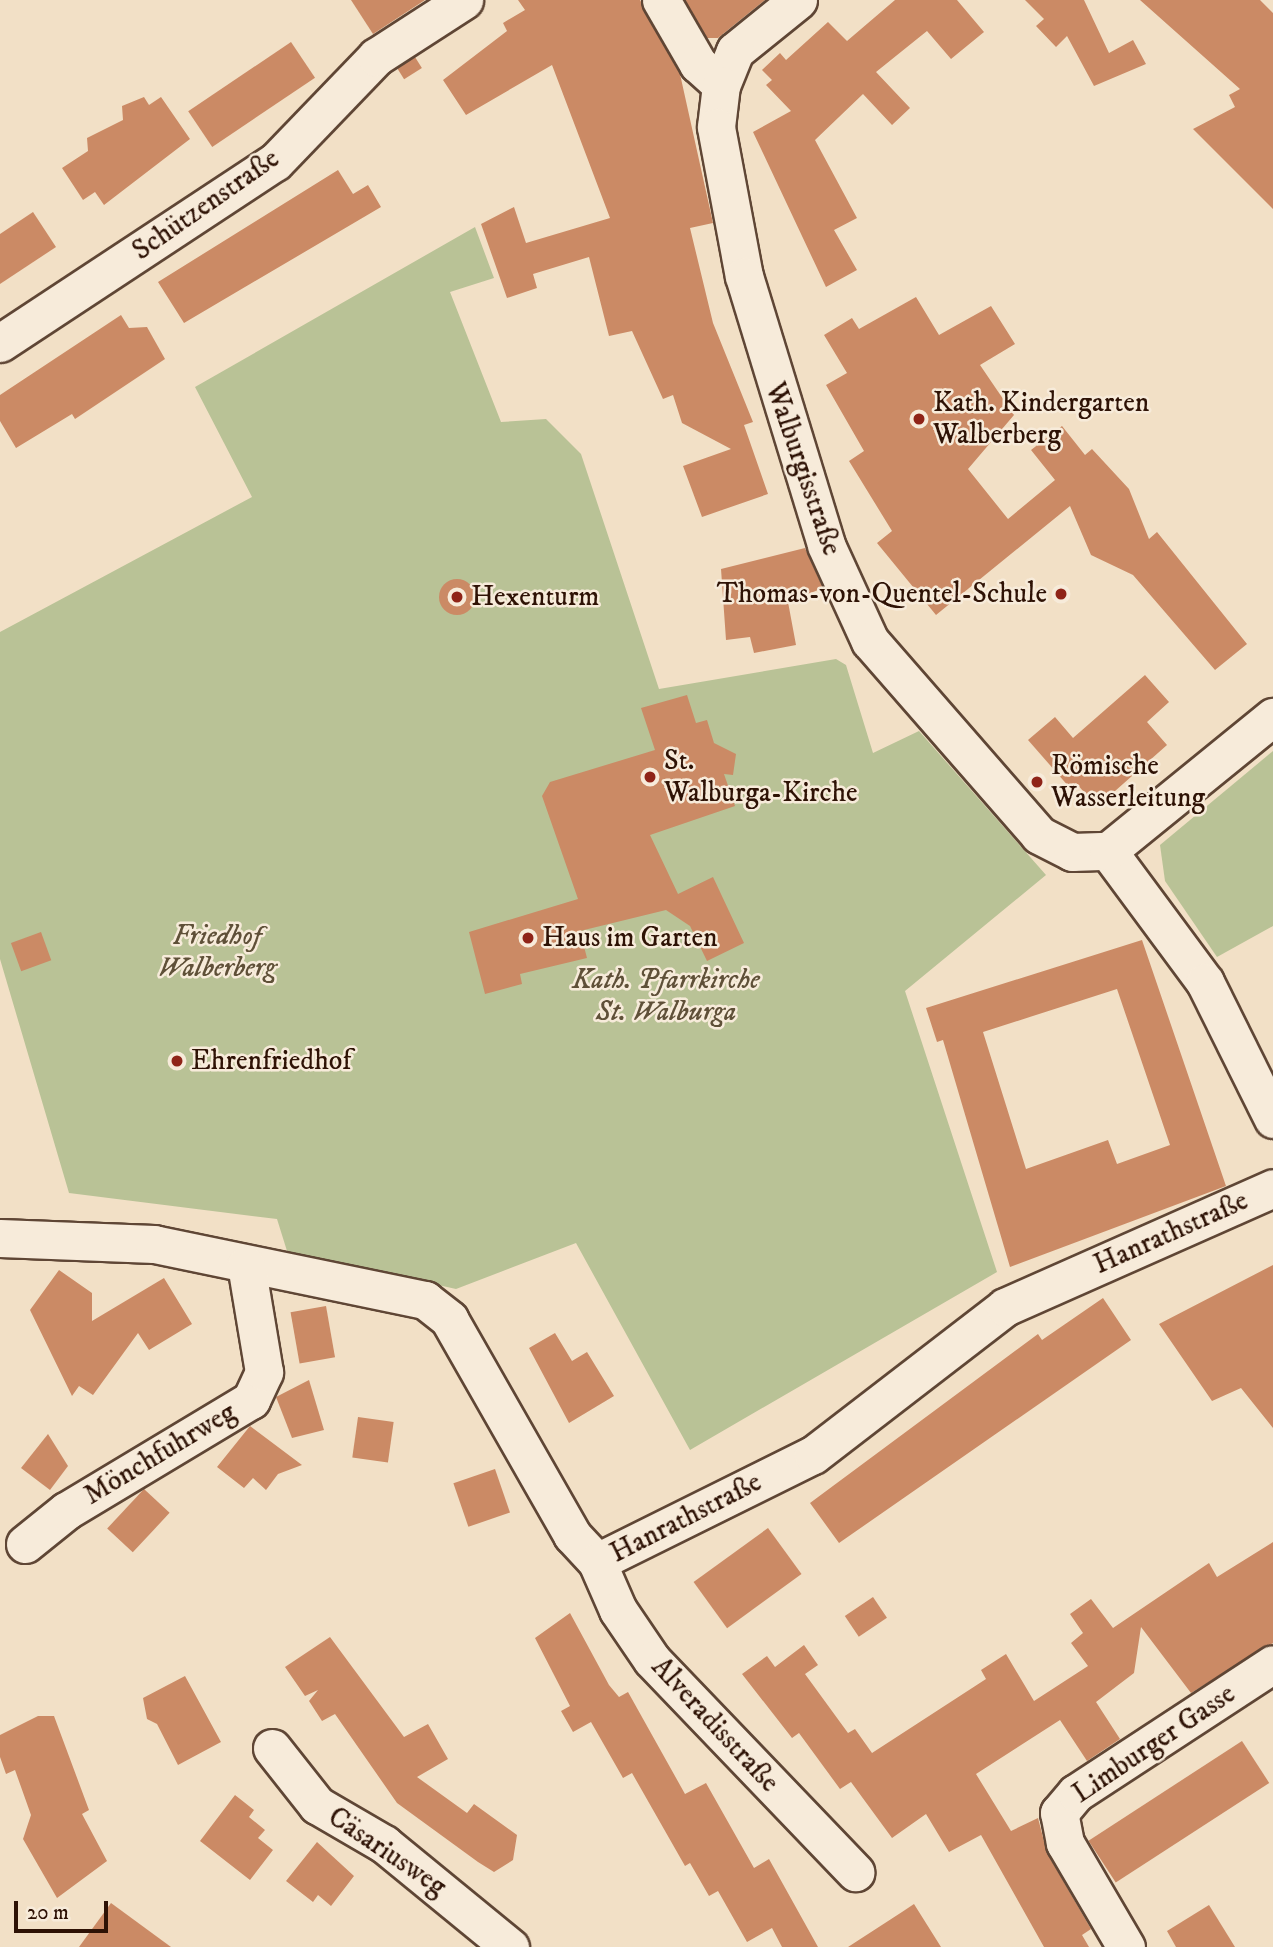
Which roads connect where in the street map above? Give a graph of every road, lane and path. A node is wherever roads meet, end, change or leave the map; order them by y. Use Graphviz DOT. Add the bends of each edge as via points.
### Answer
graph roads {
  1 [pos="464,0"];
  2 [pos="661,0"];
  3 [pos="798,0"];
  4 [pos="720,85"];
  5 [pos="0,343"];
  6 [pos="1273,717"];
  7 [pos="1108,851"];
  8 [pos="1273,1118"];
  9 [pos="1273,1188"];
  10 [pos="0,1238"];
  11 [pos="246,1264"];
  12 [pos="25,1544"];
  13 [pos="597,1562"];
  14 [pos="1273,1664"];
  15 [pos="272,1748"];
  16 [pos="855,1872"];
  17 [pos="510,1947"];
  18 [pos="1126,1947"];
  1 -- 5 [label="street, Schützenstraße" via="376,57 275,162"];
  2 -- 4 [label="street" via="698,64"];
  3 -- 4 [label="street, Walburgisstraße" via="735,51"];
  4 -- 7 [label="street, Walburgisstraße" via="716,127 760,336 826,545 870,641 1039,835 1072,852"];
  6 -- 7 [label="street"];
  7 -- 8 [label="street" via="1205,982"];
  9 -- 13 [label="street, Hanrathstraße" via="1005,1307 813,1455"];
  10 -- 11 [label="street, Hanrathstraße" via="154,1244"];
  11 -- 12 [label="street, Mönchfuhrweg" via="264,1372 251,1400 66,1511"];
  11 -- 13 [label="street, Hanrathstraße" via="425,1300 449,1319 572,1535"];
  13 -- 16 [label="street, Alveradisstraße" via="618,1610 652,1660"];
  14 -- 18 [label="street, Limburger Gasse" via="1076,1793 1059,1813 1065,1843"];
  15 -- 17 [label="street, Cäsariusweg" via="317,1805 384,1844"];
}
